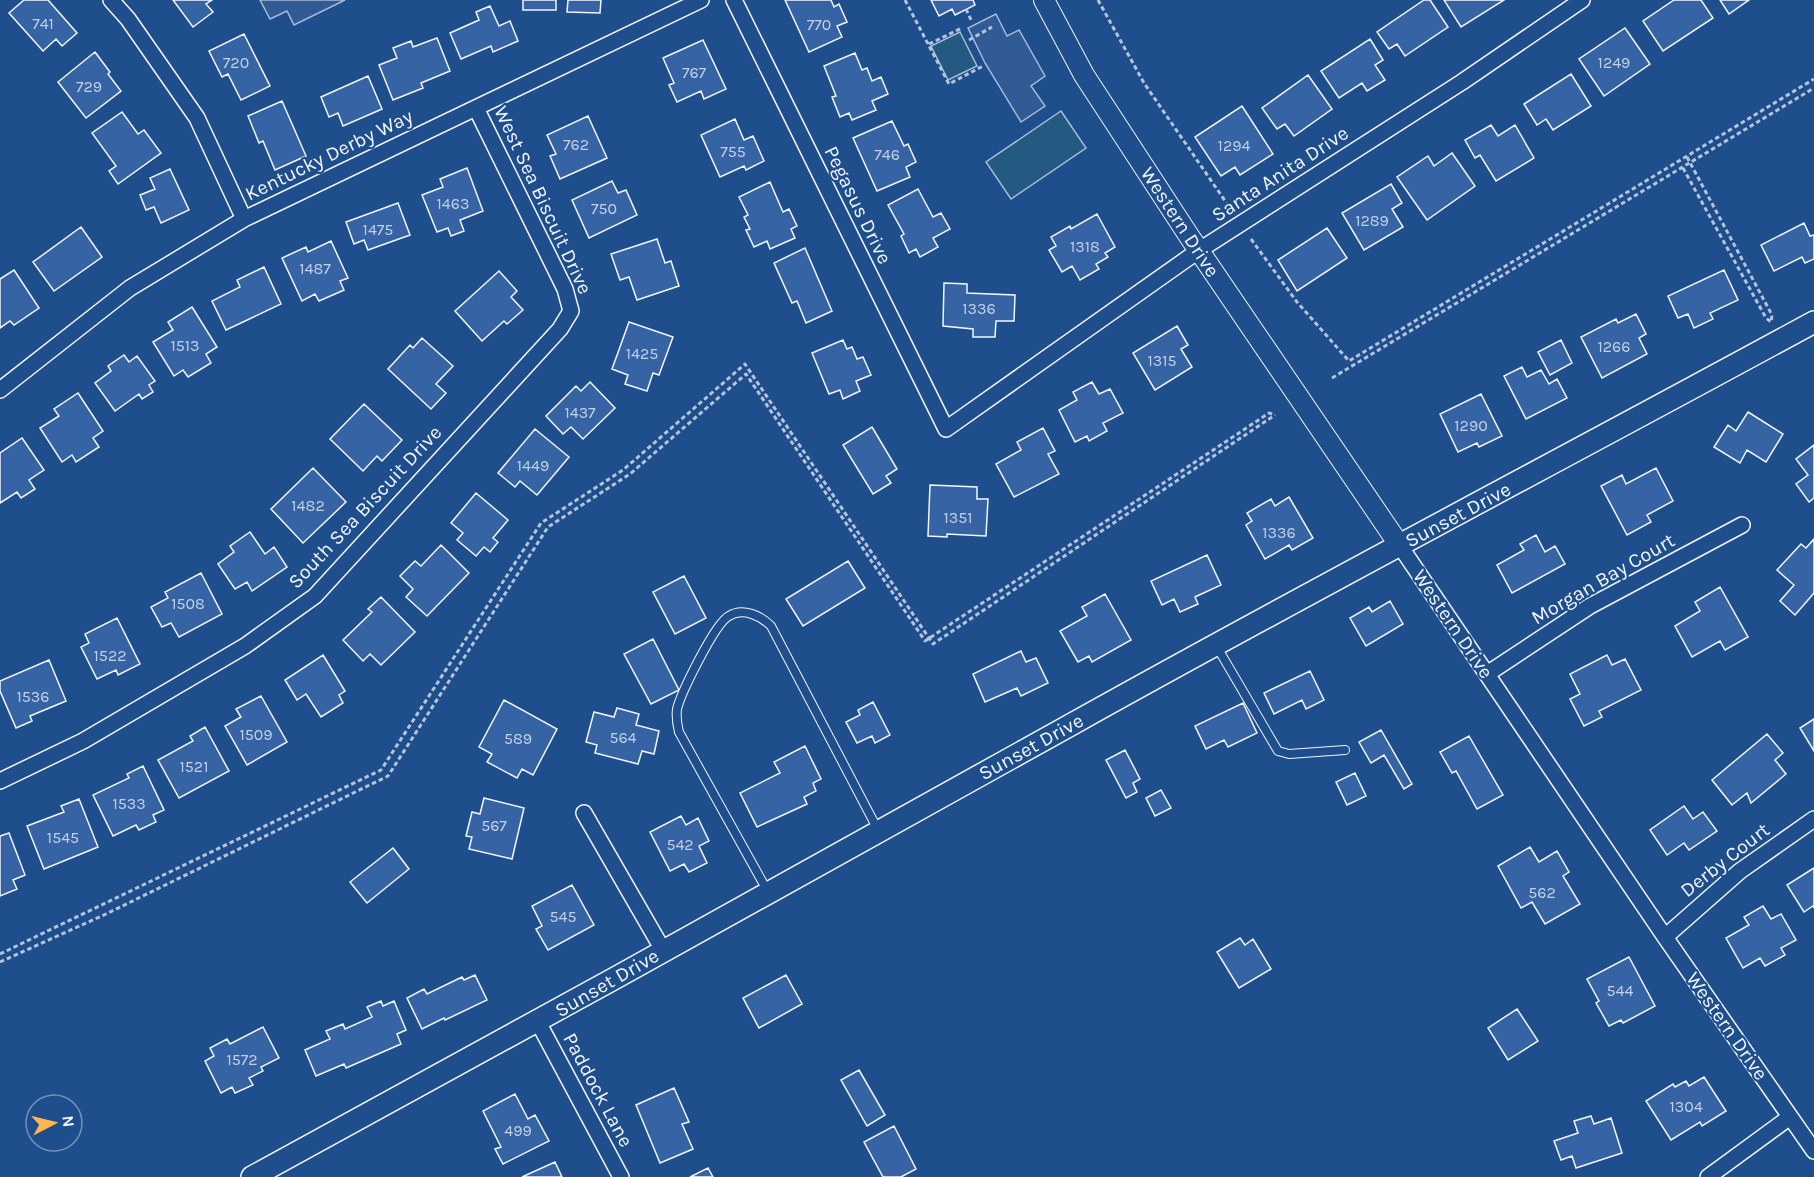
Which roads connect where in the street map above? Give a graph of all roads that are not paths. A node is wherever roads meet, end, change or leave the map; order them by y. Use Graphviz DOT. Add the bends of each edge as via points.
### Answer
graph roads {
  1 [pos="111,0"];
  2 [pos="701,0"];
  3 [pos="734,0"];
  4 [pos="1044,0"];
  5 [pos="1582,0"];
  6 [pos="476,108"];
  7 [pos="244,219"];
  8 [pos="1198,251"];
  9 [pos="572,311"];
  10 [pos="1814,322"];
  11 [pos="0,390"];
  12 [pos="946,429"];
  13 [pos="1742,525"];
  14 [pos="1400,546"];
  15 [pos="1216,646"];
  16 [pos="1487,674"];
  17 [pos="1345,750"];
  18 [pos="0,781"];
  19 [pos="584,813"];
  20 [pos="1814,819"];
  21 [pos="879,831"];
  22 [pos="768,892"];
  23 [pos="1665,937"];
  24 [pos="663,950"];
  25 [pos="538,1022"];
  26 [pos="1790,1117"];
  27 [pos="1814,1151"];
  28 [pos="252,1177"];
  29 [pos="621,1177"];
  30 [pos="1708,1177"];
  1 -- 7 [label="street" via="197,118"];
  2 -- 6 [label="street, Kentucky Derby Way"];
  3 -- 12 [label="street, Pegasus Drive"];
  4 -- 8 [label="street, Western Drive" via="1084,75"];
  5 -- 8 [label="street, Santa Anita Drive"];
  6 -- 7 [label="street, Kentucky Derby Way"];
  6 -- 9 [label="street, West Sea Biscuit Drive" via="565,289"];
  7 -- 11 [label="street, Kentucky Derby Way" via="130,288"];
  8 -- 12 [label="street, Santa Anita Drive"];
  8 -- 14 [label="street, Western Drive"];
  9 -- 18 [label="street, South Sea Biscuit Drive" via="560,329 315,596 235,652 83,741"];
  10 -- 14 [label="main road, Sunset Drive"];
  13 -- 16 [label="street, Morgan Bay Court" via="1590,606"];
  14 -- 15 [label="main road, Sunset Drive"];
  14 -- 16 [label="street, Western Drive"];
  15 -- 17 [label="lane" via="1278,751 1289,754"];
  15 -- 21 [label="main road, Sunset Drive"];
  16 -- 23 [label="street, Western Drive"];
  19 -- 24 [label="street"];
  20 -- 23 [label="street, Derby Court" via="1740,871"];
  21 -- 22 [label="main road, Sunset Drive"];
  21 -- 22 [label="lane" via="771,626 747,613 729,615 713,633 684,692 677,723"];
  22 -- 24 [label="main road, Sunset Drive"];
  23 -- 26 [label="street, Western Drive"];
  24 -- 25 [label="main road, Sunset Drive"];
  25 -- 28 [label="main road, Sunset Drive"];
  25 -- 29 [label="street, Paddock Lane"];
  26 -- 27 [label="street, Western Drive"];
  26 -- 30 [label="street"];
}
